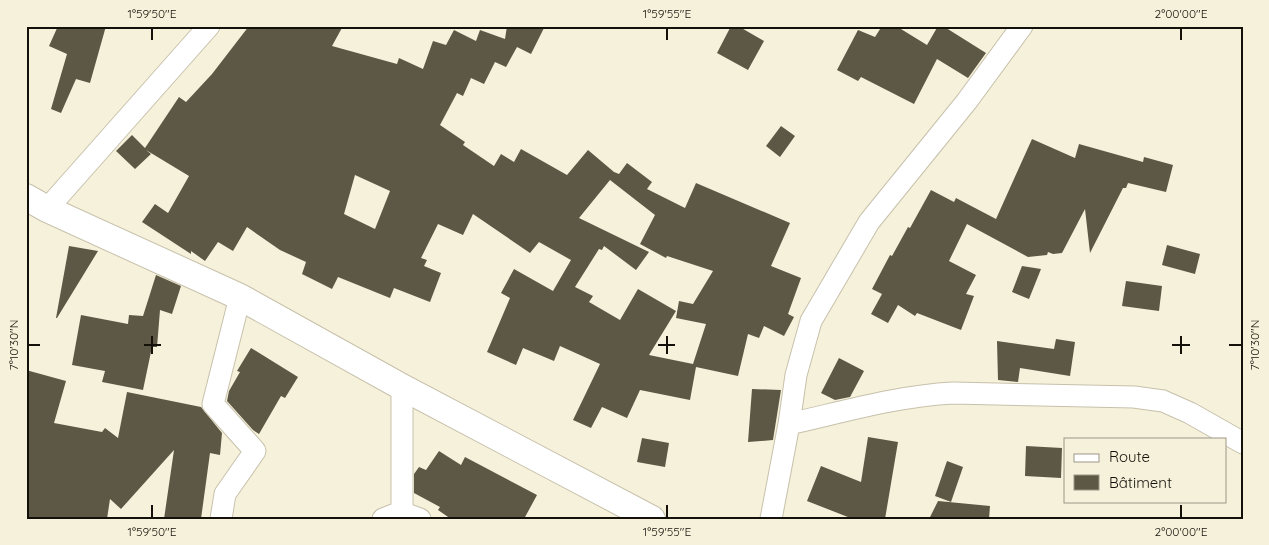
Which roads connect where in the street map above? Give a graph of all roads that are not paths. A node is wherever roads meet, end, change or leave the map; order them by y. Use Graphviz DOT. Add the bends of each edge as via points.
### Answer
graph roads {
  1 [pos="209,26"];
  2 [pos="1022,26"];
  3 [pos="37,203"];
  4 [pos="240,297"];
  5 [pos="402,387"];
  6 [pos="789,424"];
  7 [pos="1243,443"];
  8 [pos="402,517"];
  9 [pos="221,519"];
  10 [pos="652,519"];
  11 [pos="771,519"];
  1 -- 3 [label="street"];
  2 -- 6 [label="street" via="967,101 869,222 811,321 796,375"];
  3 -- 4 [label="street"];
  4 -- 5 [label="street"];
  4 -- 9 [label="street" via="213,404 255,452 225,494"];
  5 -- 8 [label="street"];
  5 -- 10 [label="street"];
  6 -- 7 [label="street" via="929,394 1134,397 1163,401 1190,412"];
  6 -- 11 [label="street"];
}
